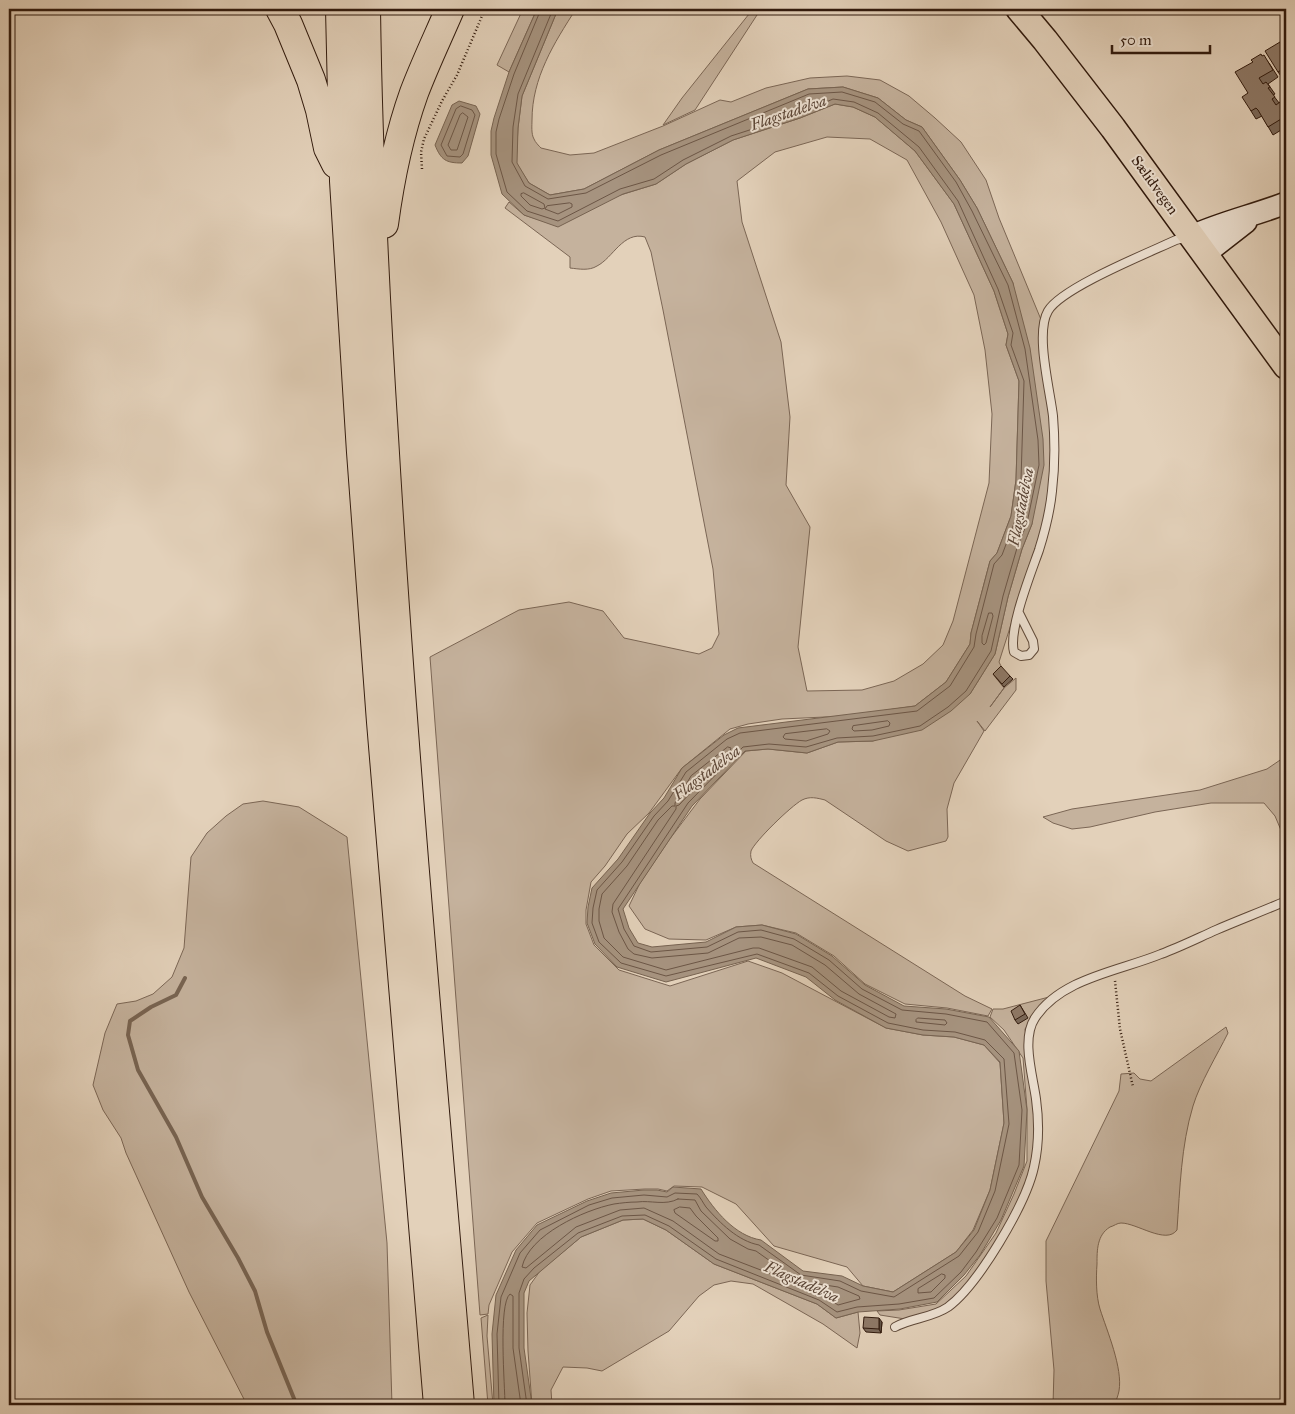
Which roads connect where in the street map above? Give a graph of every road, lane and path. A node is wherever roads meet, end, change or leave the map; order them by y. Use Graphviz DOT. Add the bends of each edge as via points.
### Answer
graph roads {
  1 [pos="280,9"];
  2 [pos="340,9"];
  3 [pos="366,9"];
  4 [pos="450,9"];
  5 [pos="484,9"];
  6 [pos="1018,9"];
  7 [pos="422,169"];
  8 [pos="344,181"];
  9 [pos="1286,203"];
  10 [pos="1199,245"];
  11 [pos="374,284"];
  12 [pos="1286,366"];
  13 [pos="1019,613"];
  14 [pos="1286,901"];
  15 [pos="1114,970"];
  16 [pos="1133,1087"];
  17 [pos="895,1327"];
  18 [pos="438,1405"];
  19 [pos="460,1405"];
  1 -- 8 [label="highway" via="311,80 328,148"];
  2 -- 8 [label="highway"];
  3 -- 11 [label="highway"];
  4 -- 11 [label="highway" via="414,93 399,144"];
  5 -- 7 [label="path" via="457,75 424,139"];
  6 -- 10 [label="main road, Sælidvegen" via="1096,106"];
  8 -- 18 [label="highway" via="380,712"];
  9 -- 10 [label="main road" via="1213,227"];
  10 -- 12 [label="main road, Sælidvegen"];
  10 -- 13 [label="lane" via="1176,240 1076,288 1053,304 1044,318 1042,336 1054,432 1052,493 1044,534"];
  11 -- 19 [label="highway" via="404,741"];
  13 -- 13 [label="lane" via="1012,644 1014,652 1021,656 1029,655 1034,649 1033,641"];
  14 -- 15 [label="lane" via="1161,954"];
  15 -- 16 [label="path" via="1120,1029"];
  15 -- 17 [label="lane" via="1090,978 1059,995 1040,1012 1031,1026 1028,1043 1036,1102 1037,1152 1032,1176 1007,1229 978,1274 950,1306"];
}
